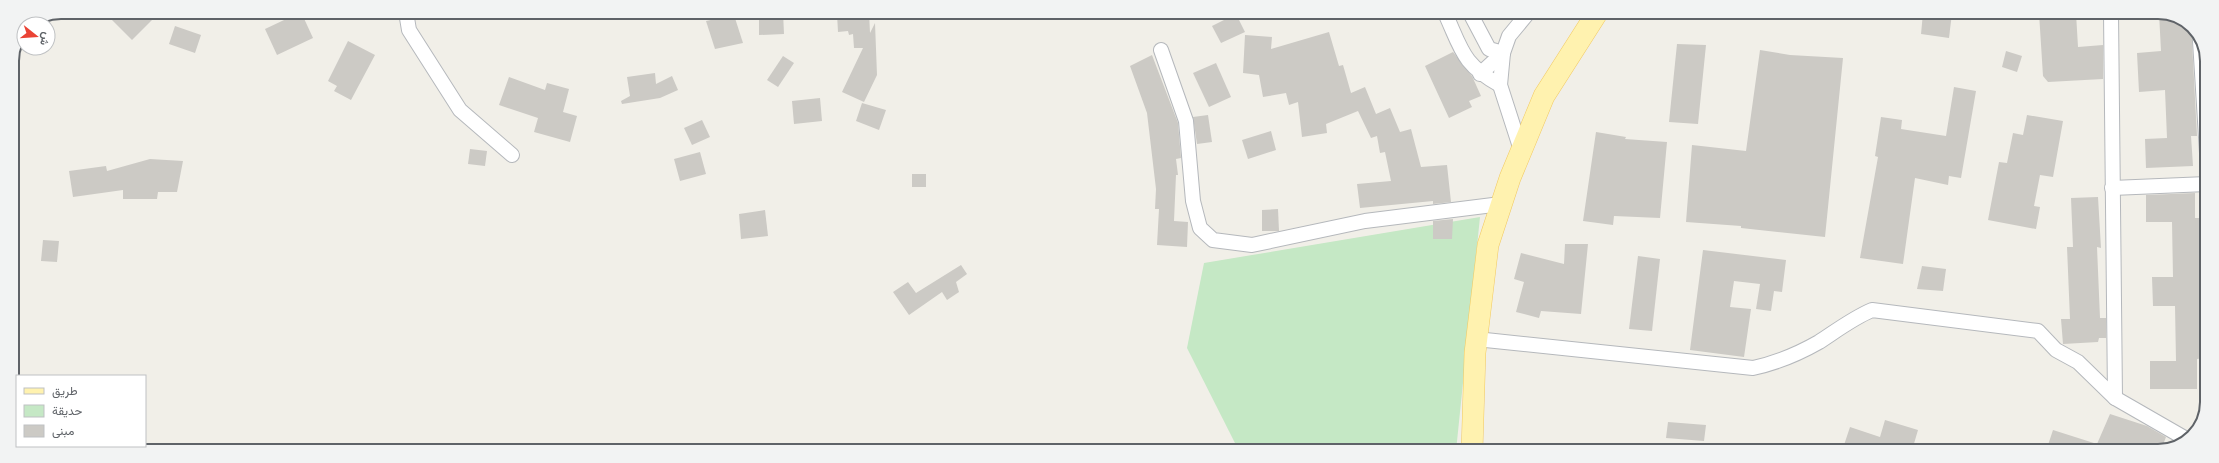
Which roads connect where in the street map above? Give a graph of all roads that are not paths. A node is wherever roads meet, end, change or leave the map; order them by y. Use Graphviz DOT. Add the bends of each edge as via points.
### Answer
graph roads {
  1 [pos="407,19"];
  2 [pos="1448,19"];
  3 [pos="1473,19"];
  4 [pos="1523,19"];
  5 [pos="1593,19"];
  6 [pos="2111,19"];
  7 [pos="1162,50"];
  8 [pos="1503,53"];
  9 [pos="1480,74"];
  10 [pos="1500,85"];
  11 [pos="1521,150"];
  12 [pos="512,155"];
  13 [pos="2200,184"];
  14 [pos="2112,188"];
  15 [pos="1501,204"];
  16 [pos="1476,339"];
  17 [pos="2115,398"];
  18 [pos="2181,436"];
  19 [pos="1472,444"];
  1 -- 12 [label="street" via="409,30 460,110"];
  2 -- 9 [label="street" via="1466,60"];
  3 -- 8 [label="street" via="1488,49"];
  4 -- 8 [label="street" via="1509,36"];
  5 -- 11 [label="main road" via="1544,96"];
  6 -- 14 [label="street"];
  7 -- 15 [label="street" via="1186,121 1193,201 1200,228 1213,240 1252,245 1366,221"];
  8 -- 9 [label="street"];
  8 -- 10 [label="street"];
  9 -- 10 [label="street"];
  10 -- 11 [label="street"];
  11 -- 15 [label="main road"];
  13 -- 14 [label="street"];
  14 -- 17 [label="street"];
  15 -- 16 [label="main road" via="1488,244"];
  16 -- 17 [label="street" via="1753,368 1784,359 1817,343 1872,310 1889,311 2038,331 2056,350 2078,362"];
  16 -- 19 [label="main road"];
  17 -- 18 [label="street"];
}
